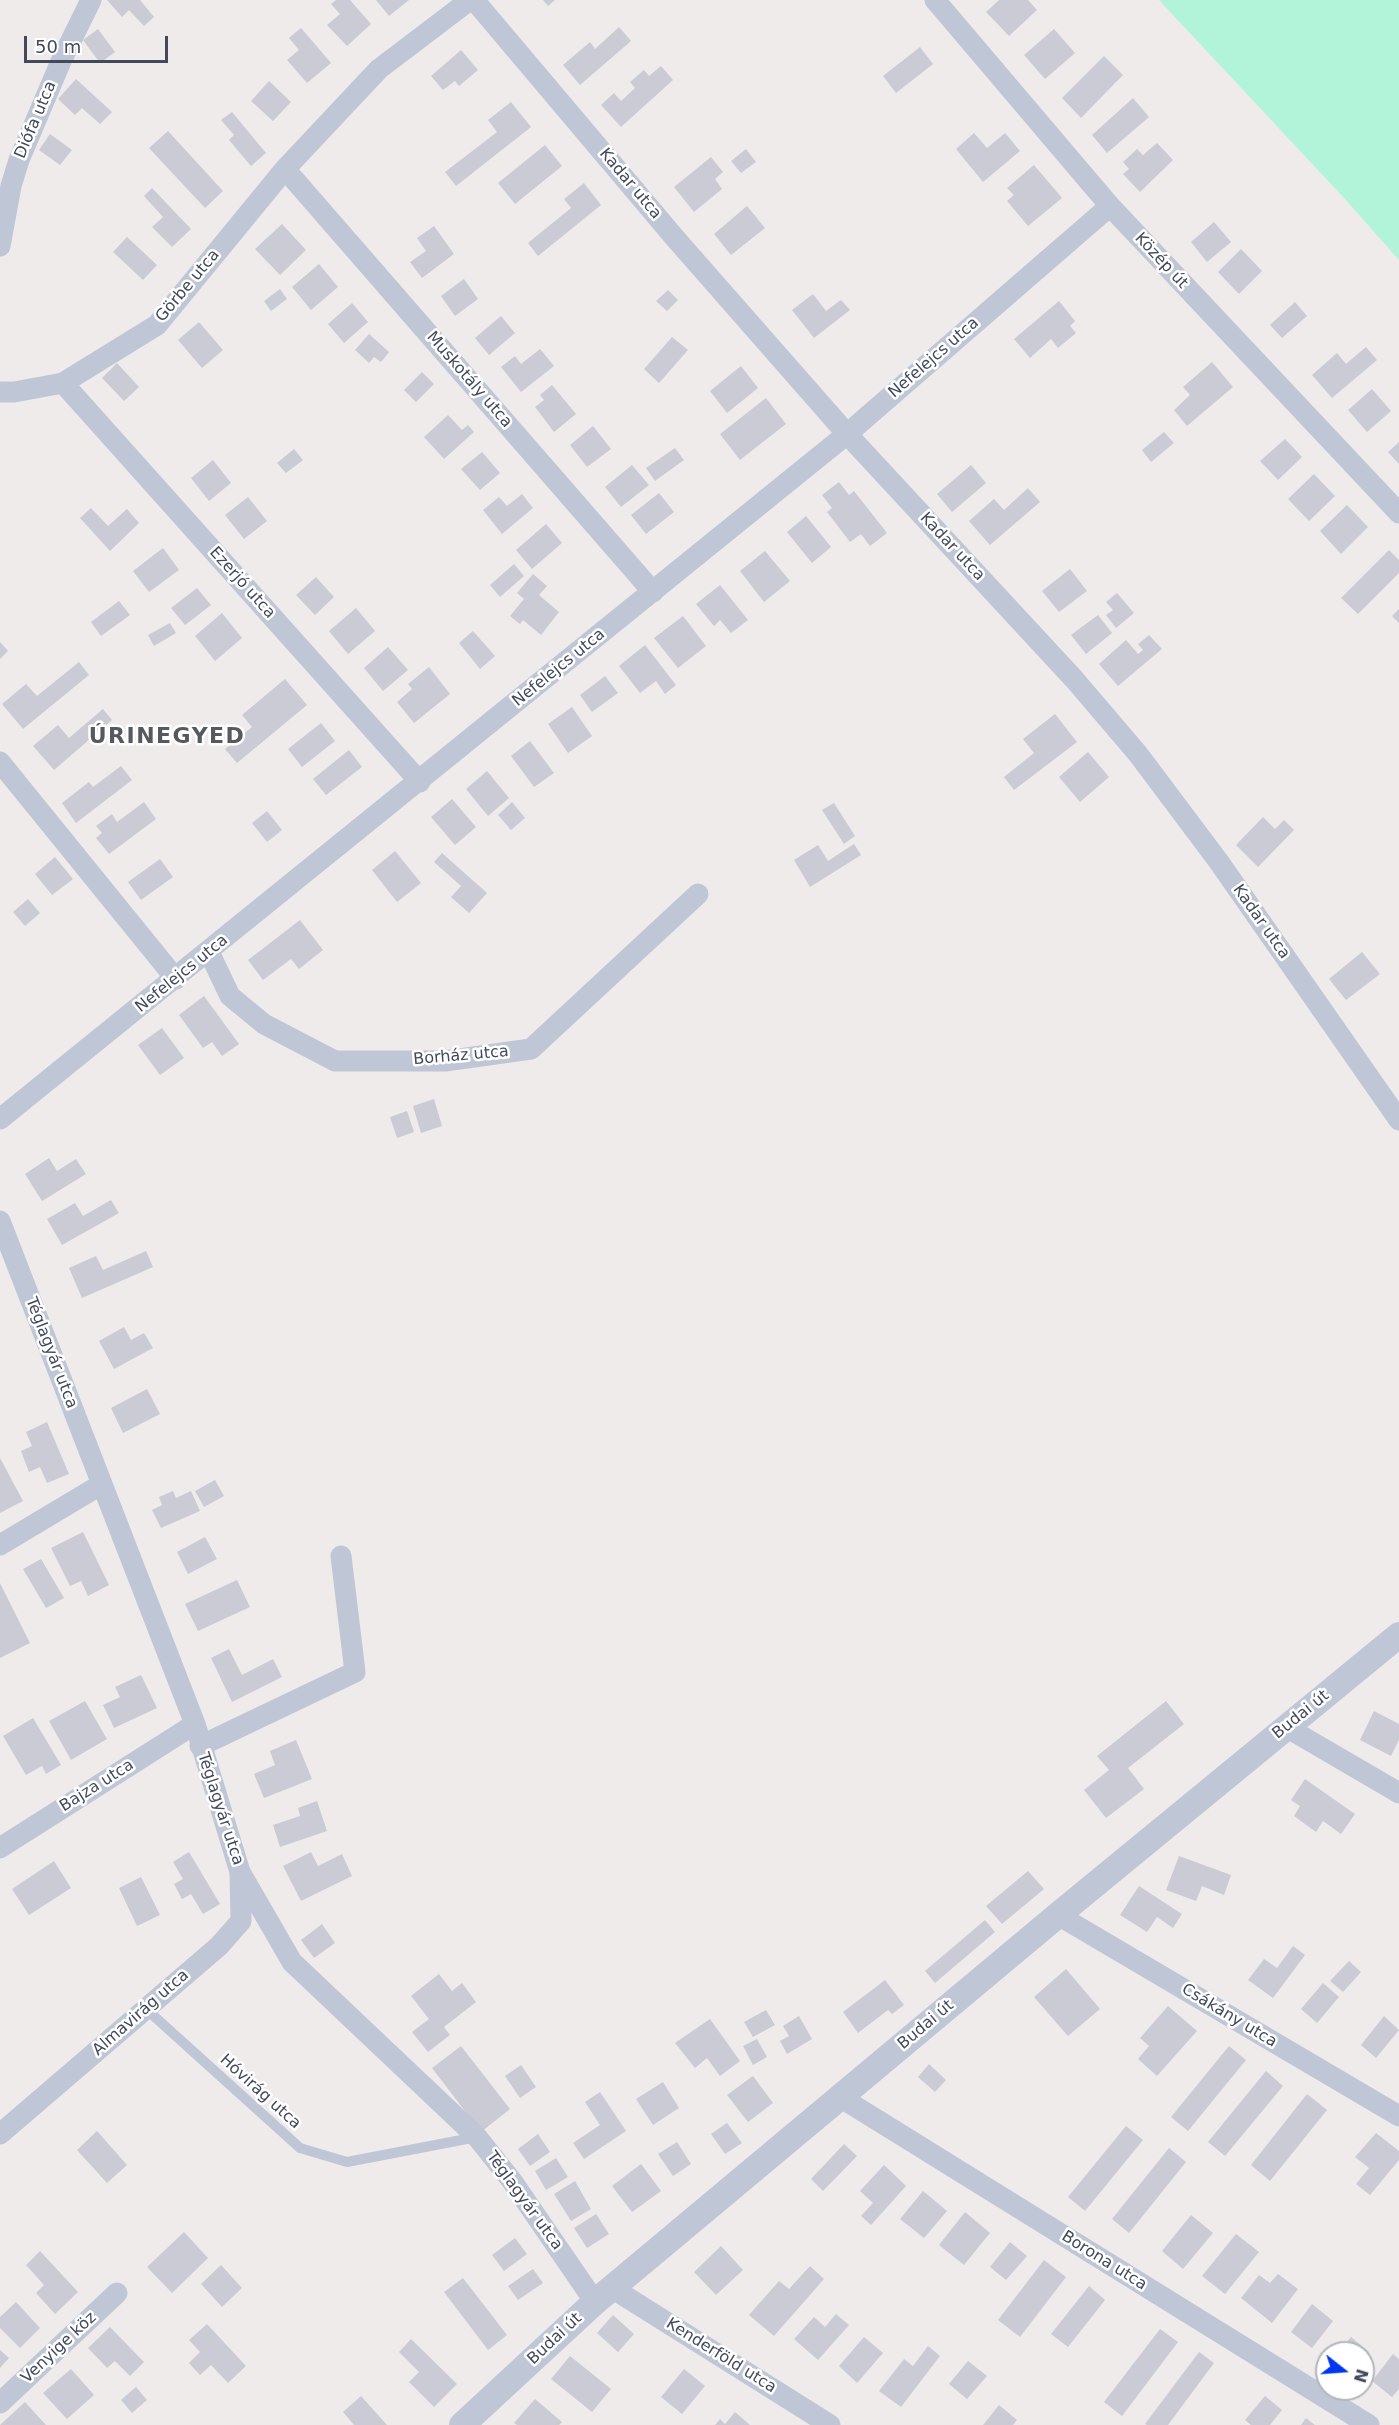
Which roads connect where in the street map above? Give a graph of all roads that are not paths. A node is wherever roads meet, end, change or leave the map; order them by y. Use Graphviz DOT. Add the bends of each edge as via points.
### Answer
graph roads {
  1 [pos="91,0"];
  2 [pos="472,0"];
  3 [pos="935,0"];
  4 [pos="285,169"];
  5 [pos="1110,206"];
  6 [pos="0,246"];
  7 [pos="63,383"];
  8 [pos="0,392"];
  9 [pos="847,434"];
  10 [pos="1399,513"];
  11 [pos="652,592"];
  12 [pos="0,762"];
  13 [pos="420,782"];
  14 [pos="698,894"];
  15 [pos="209,952"];
  16 [pos="176,979"];
  17 [pos="0,1119"];
  18 [pos="1399,1120"];
  19 [pos="0,1221"];
  20 [pos="102,1484"];
  21 [pos="0,1545"];
  22 [pos="341,1556"];
  23 [pos="1399,1635"];
  24 [pos="195,1724"];
  25 [pos="1286,1727"];
  26 [pos="200,1746"];
  27 [pos="1399,1793"];
  28 [pos="0,1848"];
  29 [pos="240,1872"];
  30 [pos="1058,1915"];
  31 [pos="146,2009"];
  32 [pos="840,2097"];
  33 [pos="1399,2116"];
  34 [pos="0,2134"];
  35 [pos="477,2137"];
  36 [pos="117,2293"];
  37 [pos="603,2295"];
  38 [pos="0,2403"];
  39 [pos="462,2425"];
  40 [pos="830,2425"];
  41 [pos="1369,2425"];
  1 -- 6 [label="street, Diófa utca" via="19,159"];
  2 -- 4 [label="street, Görbe utca" via="379,69"];
  2 -- 9 [label="street, Kadar utca"];
  3 -- 5 [label="street, Közép út"];
  4 -- 7 [label="street, Görbe utca" via="157,325"];
  4 -- 11 [label="street, Muskotály utca"];
  5 -- 9 [label="street, Nefelejcs utca"];
  5 -- 10 [label="street, Közép út"];
  7 -- 8 [label="street, Görbe utca"];
  7 -- 13 [label="street, Ezerjó utca"];
  9 -- 11 [label="street, Nefelejcs utca"];
  9 -- 18 [label="street, Kadar utca" via="1138,754 1219,862"];
  11 -- 13 [label="street, Nefelejcs utca"];
  12 -- 16 [label="street"];
  13 -- 15 [label="street, Nefelejcs utca"];
  14 -- 15 [label="street, Borház utca" via="531,1049 445,1061 335,1061 264,1024 230,996"];
  15 -- 16 [label="street, Nefelejcs utca"];
  16 -- 17 [label="street, Nefelejcs utca"];
  19 -- 20 [label="street, Téglagyár utca"];
  20 -- 21 [label="street"];
  20 -- 24 [label="street, Téglagyár utca"];
  22 -- 26 [label="street" via="355,1672"];
  23 -- 25 [label="street, Budai út"];
  24 -- 26 [label="street, Téglagyár utca"];
  24 -- 28 [label="street, Bajza utca"];
  25 -- 27 [label="street"];
  25 -- 30 [label="street, Budai út"];
  26 -- 29 [label="street, Téglagyár utca"];
  29 -- 31 [label="street, Almavirág utca" via="241,1921 219,1946"];
  29 -- 35 [label="street, Téglagyár utca" via="292,1962"];
  30 -- 32 [label="street, Budai út"];
  30 -- 33 [label="street, Csákány utca"];
  31 -- 34 [label="street, Almavirág utca"];
  31 -- 35 [label="lane, Hóvirág utca" via="300,2148 347,2162"];
  32 -- 37 [label="street, Budai út"];
  32 -- 41 [label="street, Borona utca"];
  35 -- 37 [label="street, Téglagyár utca"];
  36 -- 38 [label="street, Venyige köz"];
  37 -- 39 [label="street, Budai út"];
  37 -- 40 [label="street, Kenderföld utca"];
}
